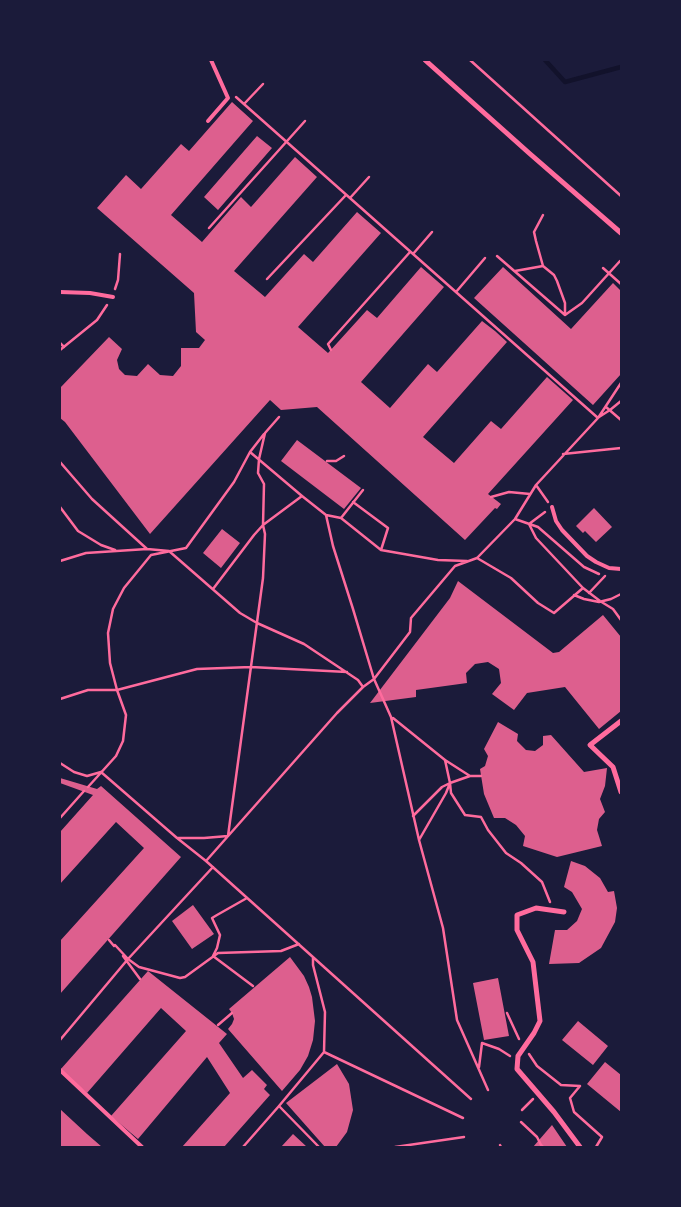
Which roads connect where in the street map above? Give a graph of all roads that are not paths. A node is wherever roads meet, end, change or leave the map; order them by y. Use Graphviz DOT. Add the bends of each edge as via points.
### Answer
graph roads {
  1 [pos="211,60"];
  2 [pos="425,60"];
  3 [pos="208,121"];
  4 [pos="621,233"];
  5 [pos="60,292"];
  6 [pos="113,297"];
  7 [pos="552,507"];
  8 [pos="621,569"];
  9 [pos="621,721"];
  10 [pos="621,792"];
  11 [pos="564,912"];
  12 [pos="60,1070"];
  13 [pos="142,1147"];
  14 [pos="580,1147"];
  1 -- 3 [label="lane" via="228,98"];
  2 -- 4 [label="street"];
  5 -- 6 [label="lane"];
  7 -- 8 [label="lane" via="562,530 587,556 609,568"];
  9 -- 10 [label="street" via="590,745 613,767"];
  11 -- 14 [label="street" via="536,908 517,915 517,930 533,962 540,1021 518,1056 517,1069"];
  12 -- 13 [label="lane"];
}
